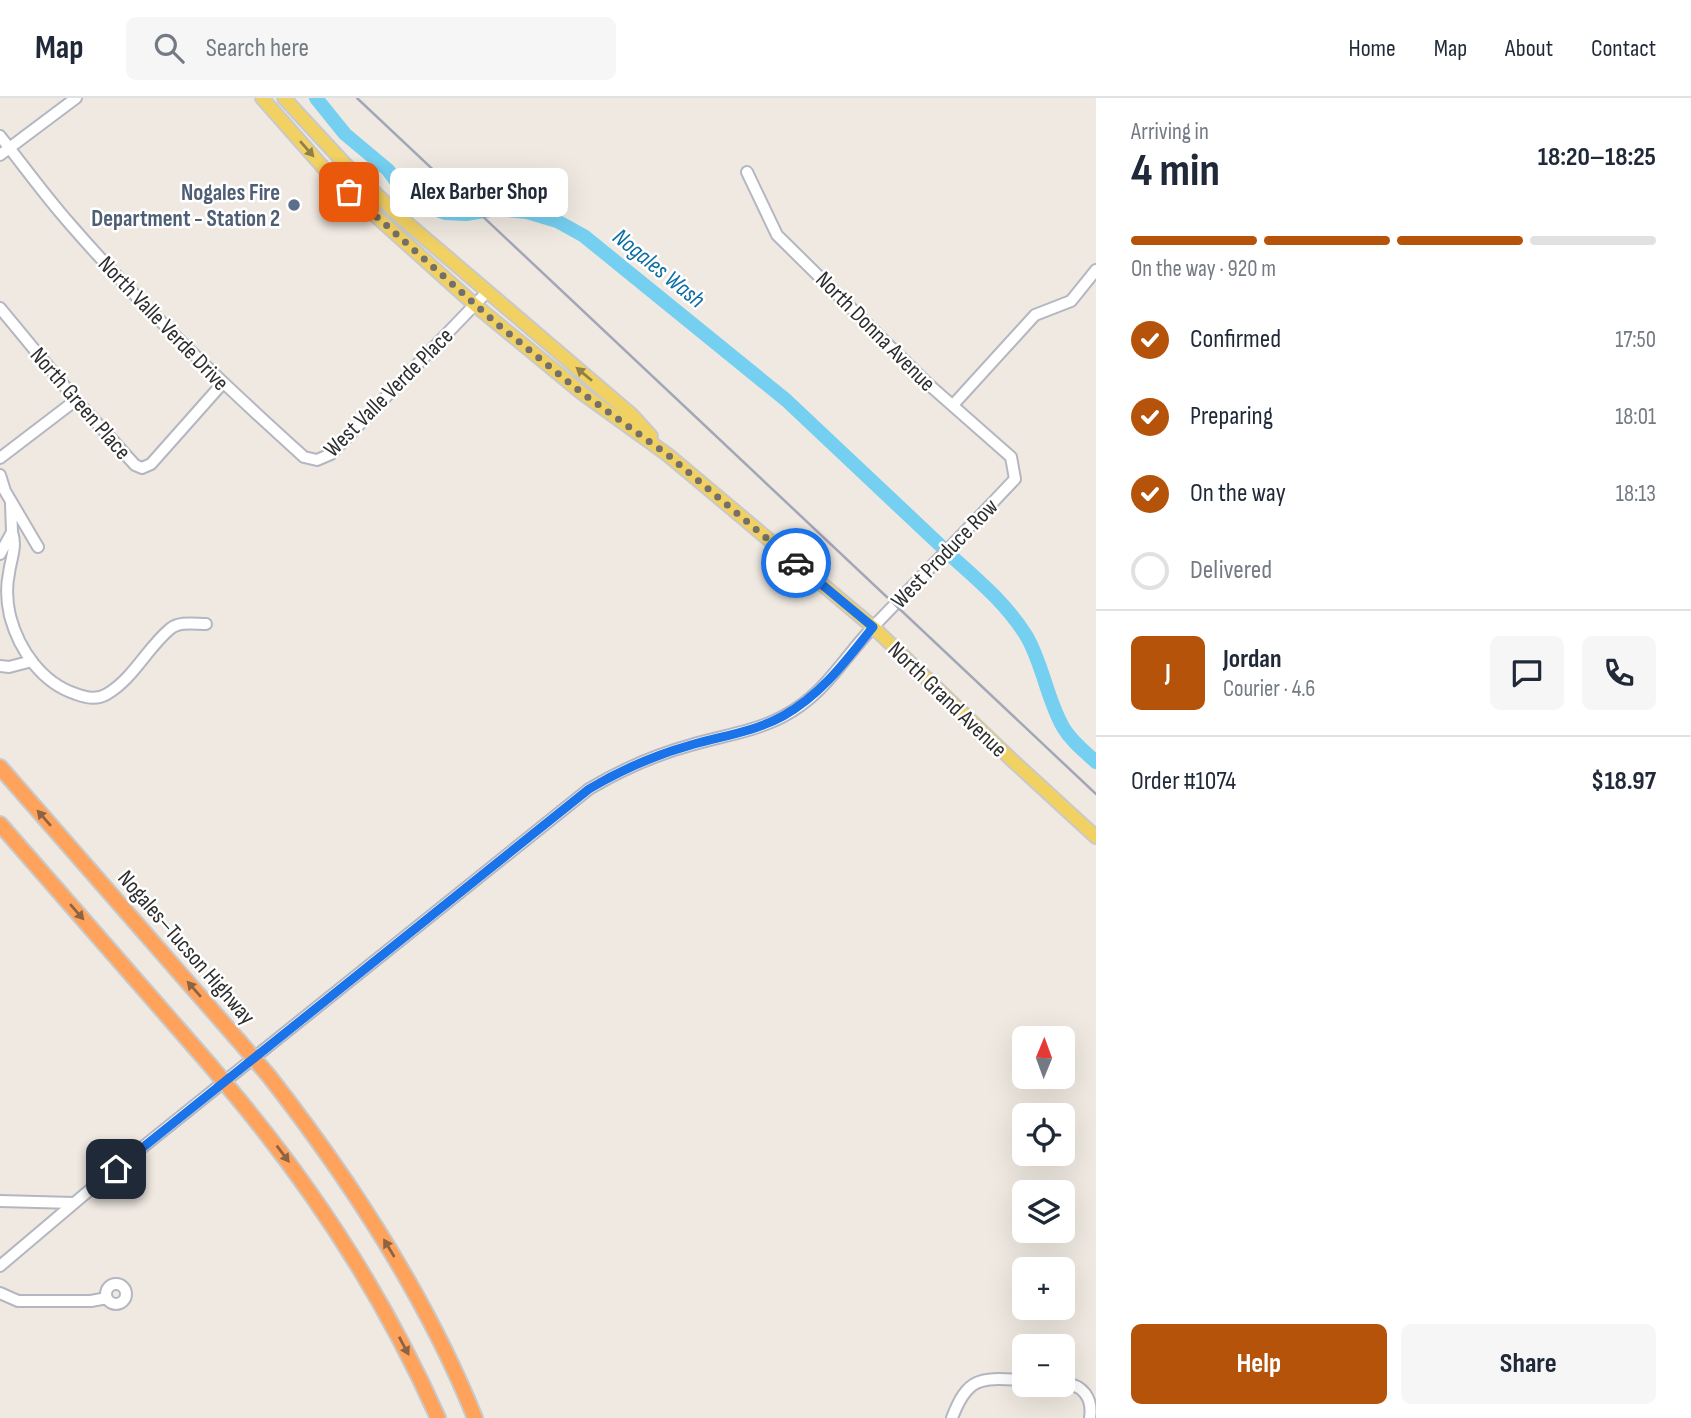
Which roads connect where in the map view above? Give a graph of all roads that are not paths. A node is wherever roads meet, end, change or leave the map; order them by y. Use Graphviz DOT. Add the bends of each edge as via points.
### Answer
graph roads {
  1 [pos="76,98"];
  2 [pos="262,98"];
  3 [pos="284,98"];
  4 [pos="0,136"];
  5 [pos="5,152"];
  6 [pos="747,172"];
  7 [pos="1096,270"];
  8 [pos="487,292"];
  9 [pos="475,305"];
  10 [pos="0,308"];
  11 [pos="222,384"];
  12 [pos="76,400"];
  13 [pos="953,405"];
  14 [pos="668,455"];
  15 [pos="0,458"];
  16 [pos="317,460"];
  17 [pos="0,475"];
  18 [pos="1015,479"];
  19 [pos="8,496"];
  20 [pos="12,532"];
  21 [pos="38,547"];
  22 [pos="0,554"];
  23 [pos="206,624"];
  24 [pos="873,627"];
  25 [pos="32,661"];
  26 [pos="0,666"];
  27 [pos="0,767"];
  28 [pos="0,824"];
  29 [pos="1096,837"];
  30 [pos="0,1201"];
  31 [pos="74,1203"];
  32 [pos="0,1266"];
  33 [pos="404,1274"];
  34 [pos="0,1293"];
  35 [pos="107,1297"];
  36 [pos="1012,1379"];
  37 [pos="1075,1386"];
  38 [pos="438,1418"];
  39 [pos="475,1418"];
  40 [pos="481,1418"];
  41 [pos="952,1418"];
  42 [pos="1090,1418"];
  1 -- 5 [label="street"];
  2 -- 9 [label="main road, North Grand Avenue, one-way" via="329,174"];
  3 -- 8 [label="main road, North Grand Avenue" via="399,216"];
  4 -- 5 [label="street, North Valle Verde Drive"];
  5 -- 11 [label="street, North Valle Verde Drive"];
  6 -- 13 [label="street, North Donna Avenue" via="777,235"];
  7 -- 13 [label="street" via="1071,301 1035,315"];
  8 -- 9 [label="street, West Valle Verde Place"];
  14 -- 8 [label="main road, North Grand Avenue, one-way" via="632,415"];
  9 -- 14 [label="main road, North Grand Avenue" via="582,393"];
  9 -- 16 [label="street, West Valle Verde Place" via="331,454"];
  10 -- 12 [label="street, North Green Place"];
  11 -- 12 [label="street, North Green Place" via="151,464 142,468"];
  11 -- 16 [label="street, North Valle Verde Drive" via="304,457"];
  12 -- 15 [label="street"];
  13 -- 18 [label="street, North Donna Avenue" via="1011,457"];
  14 -- 24 [label="main road, North Grand Avenue"];
  17 -- 19 [label="street"];
  18 -- 24 [label="street, West Produce Row"];
  19 -- 20 [label="street"];
  19 -- 21 [label="street"];
  20 -- 22 [label="street"];
  20 -- 25 [label="street" via="15,543 8,603"];
  23 -- 25 [label="street" via="170,628 140,665 100,698 54,684"];
  24 -- 29 [label="main road, North Grand Avenue"];
  24 -- 31 [label="street, West Produce Row" via="833,677 782,717 658,755 589,789"];
  25 -- 26 [label="street"];
  33 -- 27 [label="highway, Nogales–Tucson Highway, one-way, bridge" via="333,1159 269,1076"];
  28 -- 38 [label="highway, one-way, bridge" via="210,1065 302,1180 383,1307"];
  30 -- 31 [label="street"];
  31 -- 32 [label="street, West Produce Row"];
  33 -- 39 [label="highway, Nogales–Tucson Highway"];
  33 -- 40 [label="highway"];
  34 -- 35 [label="street" via="18,1301"];
  36 -- 41 [label="street" via="977,1381 960,1398"];
  37 -- 42 [label="street" via="1089,1396"];
}
